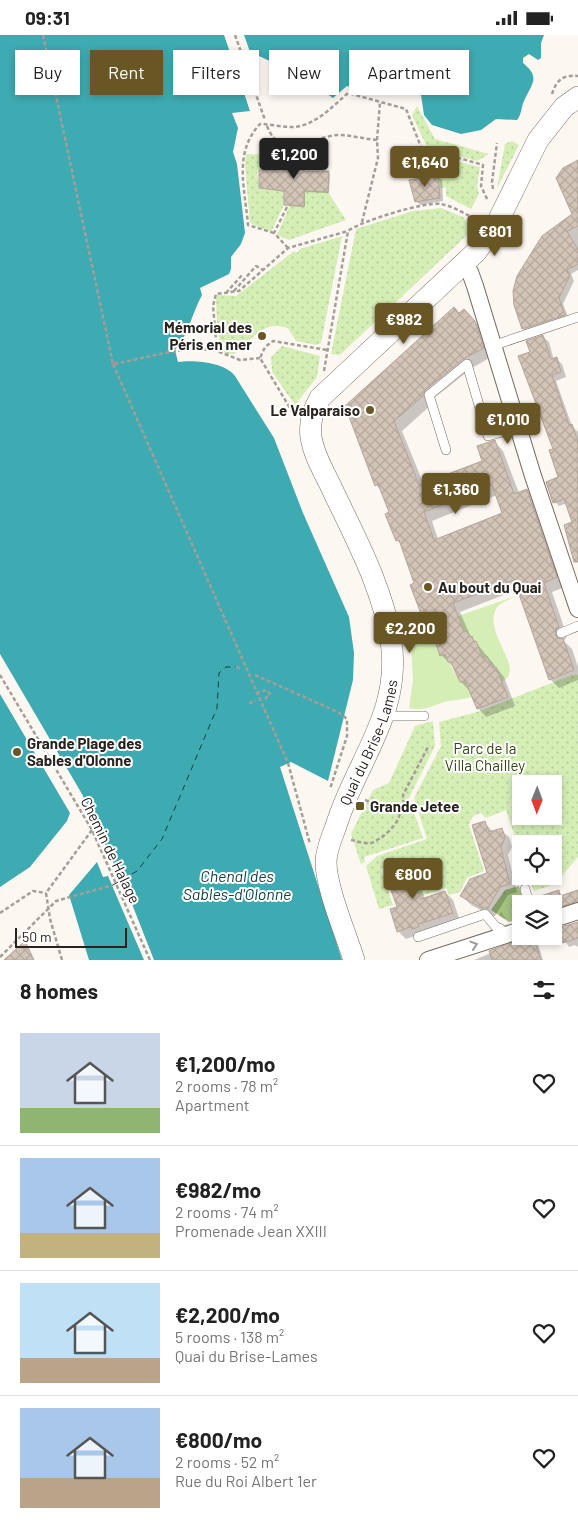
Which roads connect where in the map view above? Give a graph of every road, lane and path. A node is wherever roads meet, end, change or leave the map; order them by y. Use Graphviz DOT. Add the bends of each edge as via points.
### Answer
graph roads {
  1 [pos="43,35"];
  2 [pos="235,35"];
  3 [pos="578,97"];
  4 [pos="380,102"];
  5 [pos="265,120"];
  6 [pos="267,126"];
  7 [pos="377,140"];
  8 [pos="497,143"];
  9 [pos="494,196"];
  10 [pos="489,204"];
  11 [pos="286,207"];
  12 [pos="479,220"];
  13 [pos="362,222"];
  14 [pos="348,231"];
  15 [pos="274,233"];
  16 [pos="288,248"];
  17 [pos="463,265"];
  18 [pos="263,270"];
  19 [pos="243,274"];
  20 [pos="233,292"];
  21 [pos="226,293"];
  22 [pos="578,317"];
  23 [pos="492,346"];
  24 [pos="327,350"];
  25 [pos="218,351"];
  26 [pos="260,358"];
  27 [pos="112,365"];
  28 [pos="323,374"];
  29 [pos="293,413"];
  30 [pos="519,427"];
  31 [pos="446,450"];
  32 [pos="578,609"];
  33 [pos="578,626"];
  34 [pos="561,633"];
  35 [pos="236,667"];
  36 [pos="242,669"];
  37 [pos="0,675"];
  38 [pos="255,675"];
  39 [pos="256,693"];
  40 [pos="265,699"];
  41 [pos="256,701"];
  42 [pos="250,703"];
  43 [pos="385,715"];
  44 [pos="424,717"];
  45 [pos="429,745"];
  46 [pos="330,791"];
  47 [pos="365,800"];
  48 [pos="400,811"];
  49 [pos="92,830"];
  50 [pos="351,840"];
  51 [pos="312,850"];
  52 [pos="113,885"];
  53 [pos="524,889"];
  54 [pos="46,893"];
  55 [pos="526,895"];
  56 [pos="49,907"];
  57 [pos="578,911"];
  58 [pos="0,913"];
  59 [pos="562,916"];
  60 [pos="512,933"];
  61 [pos="504,935"];
  62 [pos="418,937"];
  63 [pos="0,957"];
  64 [pos="62,960"];
  65 [pos="150,960"];
  66 [pos="354,960"];
  67 [pos="428,960"];
  1 -- 27 [label="path"];
  2 -- 5 [label="path"];
  3 -- 17 [label="street" via="564,107 538,140 497,223"];
  4 -- 7 [label="path"];
  4 -- 10 [label="path" via="406,109 421,147 483,165 481,186"];
  4 -- 15 [label="path" via="348,93 325,113 302,126 260,124 250,134 242,159 248,225"];
  6 -- 7 [label="path" via="275,139 291,147 337,135"];
  7 -- 13 [label="path" via="378,158"];
  8 -- 9 [label="path" via="492,182"];
  11 -- 15 [label="path"];
  12 -- 13 [label="path" via="441,204"];
  13 -- 14 [label="path"];
  14 -- 16 [label="path"];
  14 -- 24 [label="path"];
  15 -- 16 [label="path"];
  16 -- 18 [label="path"];
  17 -- 23 [label="street" via="470,272"];
  17 -- 43 [label="street, Quai du Brise-Lames" via="320,398 310,426 317,458 363,552 387,621 393,671"];
  18 -- 20 [label="path"];
  18 -- 20 [label="path" via="256,266"];
  19 -- 21 [label="path"];
  20 -- 21 [label="path"];
  21 -- 25 [label="path" via="216,294 213,306"];
  22 -- 23 [label="lane"];
  23 -- 30 [label="street"];
  24 -- 26 [label="path" via="273,341"];
  24 -- 28 [label="path"];
  25 -- 26 [label="path" via="240,361"];
  25 -- 27 [label="path" via="178,352"];
  26 -- 29 [label="path"];
  27 -- 39 [label="path, bridge"];
  30 -- 31 [label="lane" via="488,436 467,364 429,395"];
  30 -- 32 [label="street"];
  33 -- 34 [label="lane"];
  35 -- 36 [label="path"];
  37 -- 49 [label="path, Chemin de Halage"];
  38 -- 46 [label="path" via="347,719 347,736"];
  39 -- 40 [label="path" via="267,690 270,694"];
  39 -- 51 [label="path, bridge" via="288,763"];
  41 -- 42 [label="path"];
  43 -- 44 [label="lane"];
  43 -- 66 [label="street, Quai du Brise-Lames" via="339,814 327,854 332,891"];
  45 -- 48 [label="path" via="403,795 404,806"];
  47 -- 48 [label="path"];
  48 -- 50 [label="path" via="397,821 376,840 364,843"];
  49 -- 54 [label="path"];
  49 -- 65 [label="path, Chemin de Halage"];
  52 -- 56 [label="path" via="66,897"];
  53 -- 55 [label="lane"];
  54 -- 56 [label="path"];
  54 -- 58 [label="path" via="33,891"];
  56 -- 63 [label="path"];
  56 -- 64 [label="path"];
  57 -- 59 [label="street"];
  60 -- 61 [label="street"];
  61 -- 62 [label="lane" via="485,914"];
  67 -- 61 [label="street, one-way"];
}
